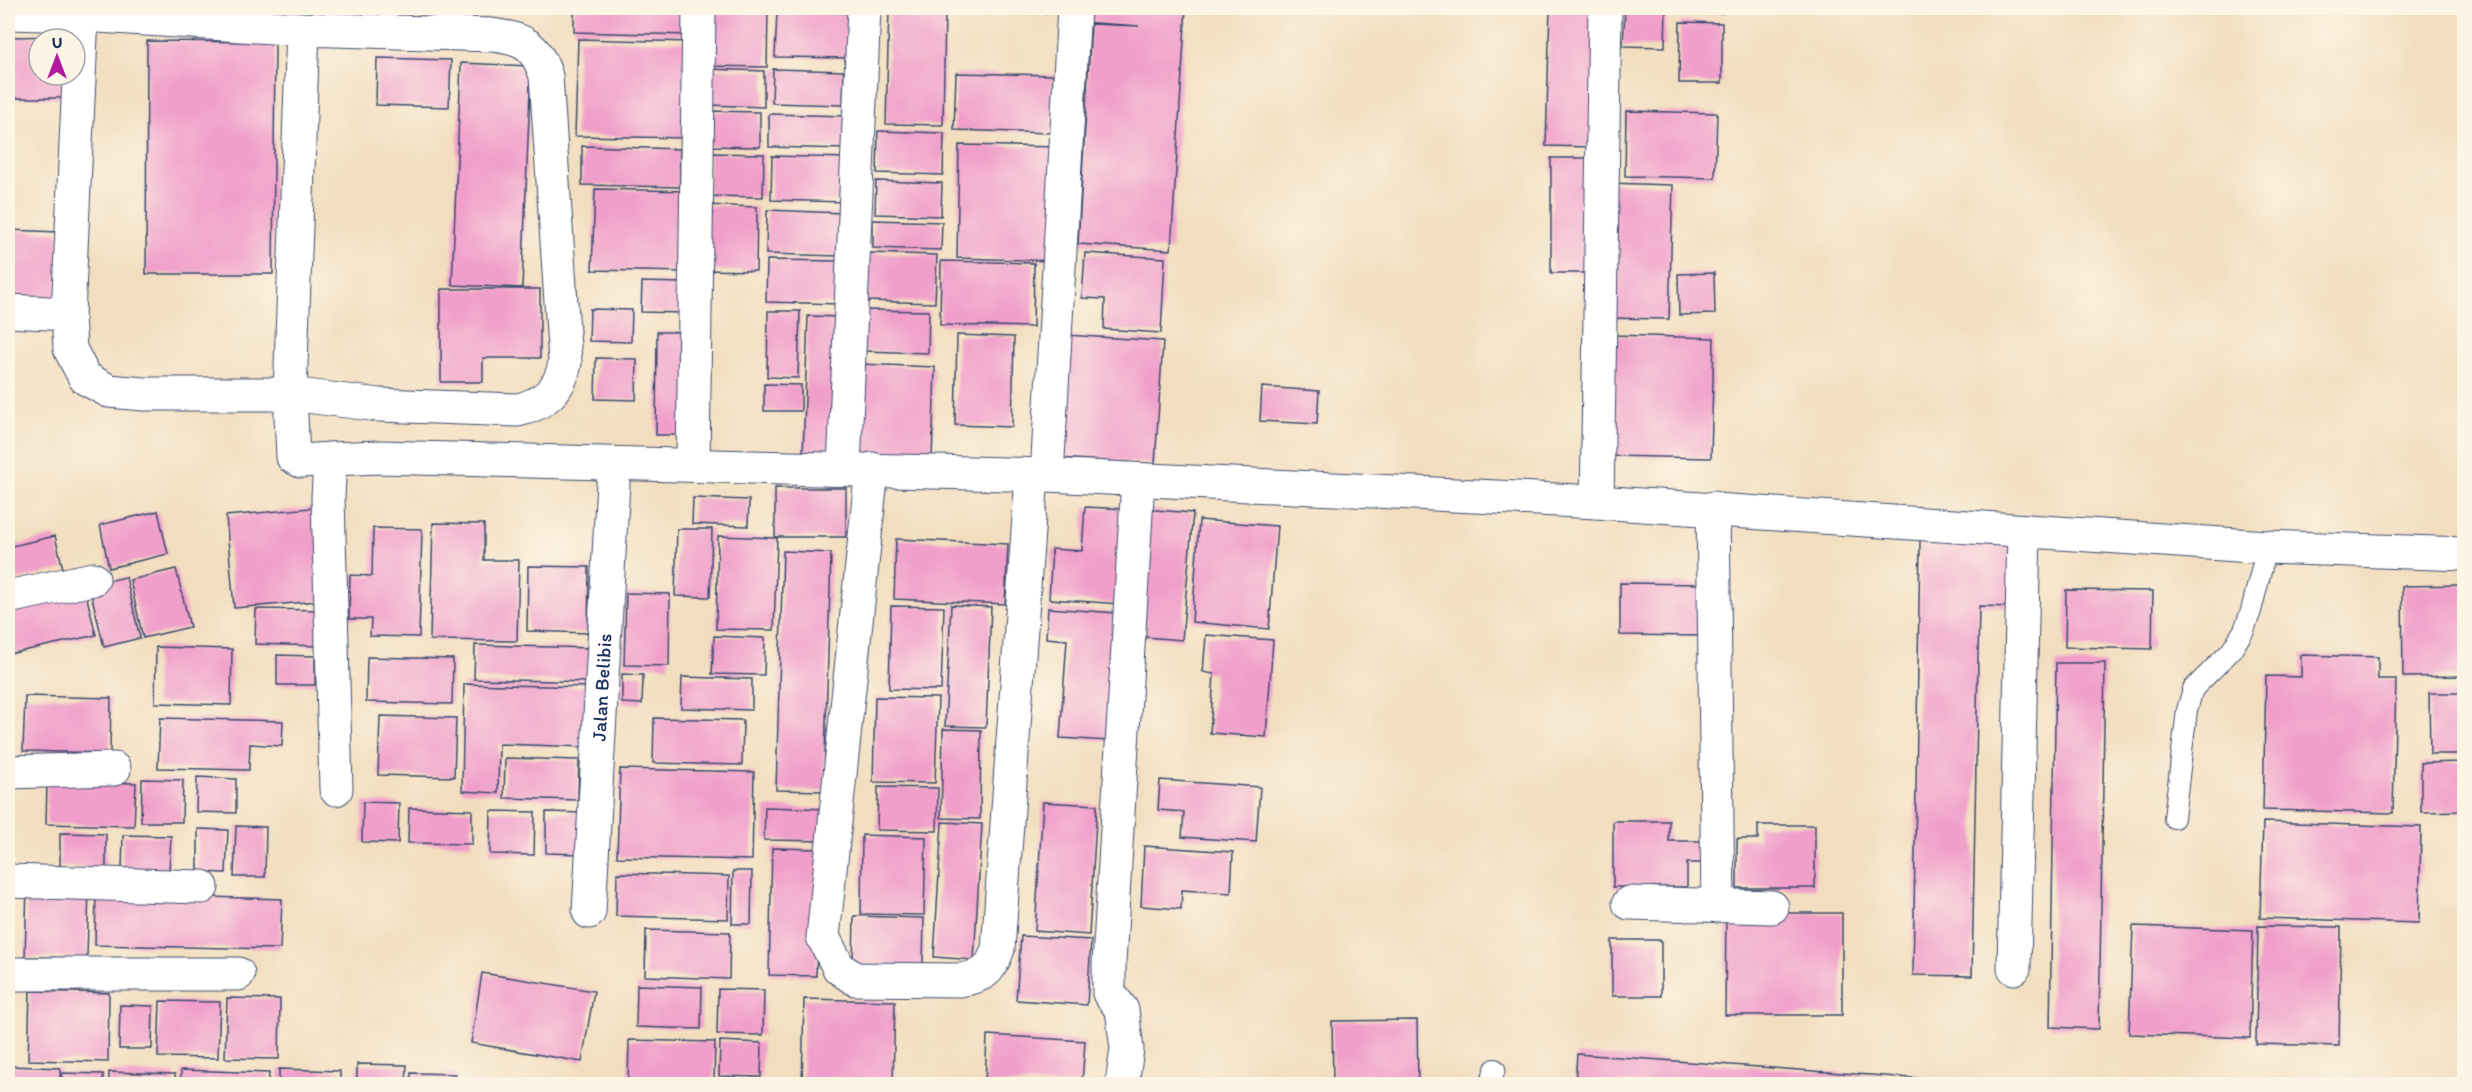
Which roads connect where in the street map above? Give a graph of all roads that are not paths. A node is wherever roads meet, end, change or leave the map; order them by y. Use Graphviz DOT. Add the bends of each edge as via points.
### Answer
graph roads {
  1 [pos="699,8"];
  2 [pos="864,8"];
  3 [pos="1074,8"];
  4 [pos="1605,8"];
  5 [pos="86,12"];
  6 [pos="8,13"];
  7 [pos="312,22"];
  8 [pos="8,311"];
  9 [pos="68,314"];
  10 [pos="290,394"];
  11 [pos="330,459"];
  12 [pos="614,465"];
  13 [pos="693,465"];
  14 [pos="858,469"];
  15 [pos="1040,476"];
  16 [pos="1138,480"];
  17 [pos="1596,502"];
  18 [pos="1713,508"];
  19 [pos="2024,531"];
  20 [pos="2267,547"];
  21 [pos="2464,554"];
  22 [pos="93,579"];
  23 [pos="8,597"];
  24 [pos="114,769"];
  25 [pos="8,772"];
  26 [pos="336,789"];
  27 [pos="2174,818"];
  28 [pos="8,881"];
  29 [pos="202,886"];
  30 [pos="1629,903"];
  31 [pos="1718,906"];
  32 [pos="1772,907"];
  33 [pos="589,912"];
  34 [pos="2014,968"];
  35 [pos="8,974"];
  36 [pos="238,974"];
  37 [pos="1122,1084"];
  1 -- 13 [label="street"];
  2 -- 14 [label="street"];
  3 -- 15 [label="street"];
  4 -- 17 [label="street"];
  5 -- 6 [label="street"];
  5 -- 7 [label="street"];
  5 -- 9 [label="street"];
  7 -- 10 [label="street"];
  7 -- 10 [label="street" via="509,37 540,56 546,76 565,362 554,392 531,407 518,410 379,405"];
  8 -- 9 [label="street"];
  9 -- 10 [label="street" via="70,349 85,378 109,391"];
  10 -- 11 [label="street" via="293,457 301,461"];
  11 -- 12 [label="street" via="380,457"];
  11 -- 26 [label="street"];
  12 -- 13 [label="street"];
  12 -- 33 [label="street, Jalan Belibis"];
  13 -- 14 [label="street"];
  14 -- 15 [label="street"];
  14 -- 15 [label="street" via="823,937 839,968 855,979 975,978 987,972 994,960"];
  15 -- 16 [label="street"];
  16 -- 17 [label="street"];
  16 -- 37 [label="street" via="1109,963 1109,993 1122,1010 1126,1049"];
  17 -- 18 [label="street"];
  18 -- 19 [label="street"];
  18 -- 31 [label="street"];
  19 -- 20 [label="street"];
  19 -- 34 [label="street"];
  20 -- 21 [label="street"];
  20 -- 27 [label="lane" via="2244,630 2231,651 2193,689"];
  22 -- 23 [label="street"];
  24 -- 25 [label="street"];
  28 -- 29 [label="street"];
  30 -- 31 [label="street"];
  31 -- 32 [label="street"];
  35 -- 36 [label="street"];
}
